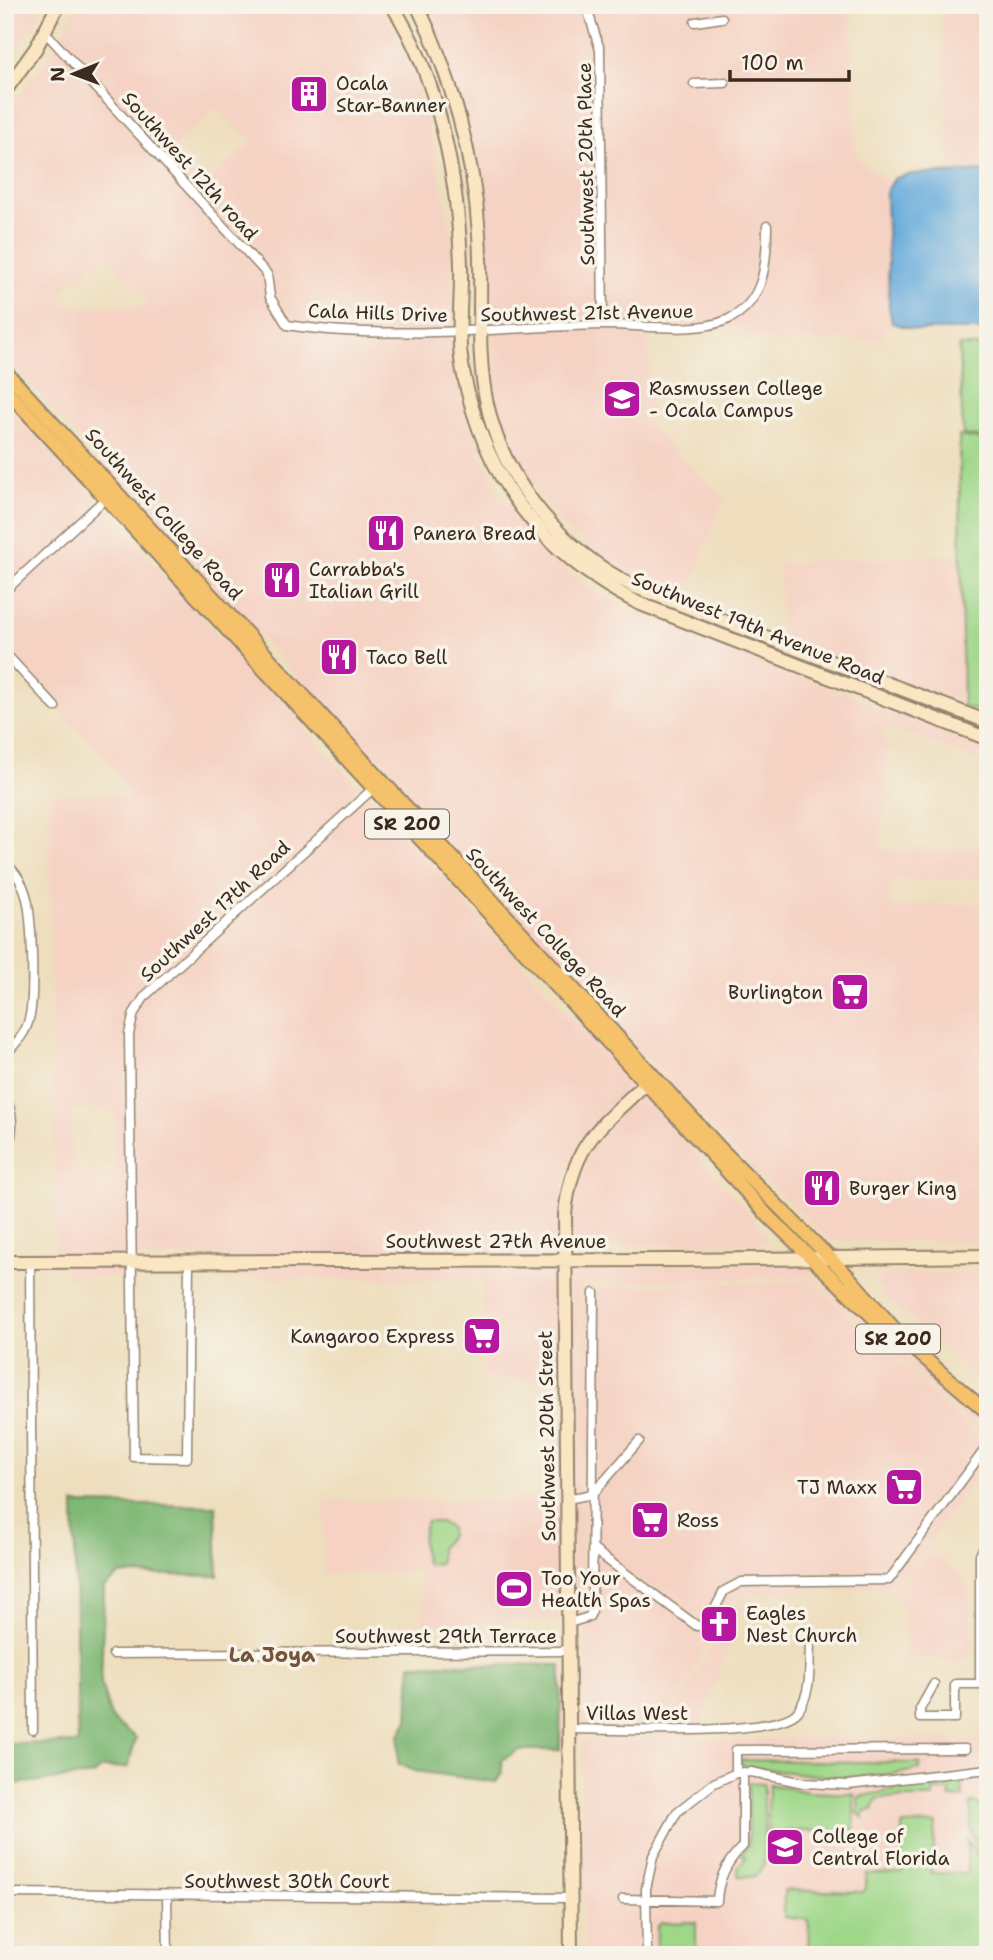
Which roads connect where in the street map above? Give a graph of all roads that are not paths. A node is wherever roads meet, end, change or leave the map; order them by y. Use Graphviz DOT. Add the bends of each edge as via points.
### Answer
graph roads {
  1 [pos="58,5"];
  2 [pos="392,5"];
  3 [pos="417,5"];
  4 [pos="586,5"];
  5 [pos="722,18"];
  6 [pos="695,22"];
  7 [pos="46,32"];
  8 [pos="725,83"];
  9 [pos="694,84"];
  10 [pos="5,91"];
  11 [pos="767,226"];
  12 [pos="270,297"];
  13 [pos="603,325"];
  14 [pos="481,330"];
  15 [pos="459,331"];
  16 [pos="5,372"];
  17 [pos="5,390"];
  18 [pos="106,498"];
  19 [pos="5,591"];
  20 [pos="5,653"];
  21 [pos="55,707"];
  22 [pos="988,722"];
  23 [pos="988,739"];
  24 [pos="378,785"];
  25 [pos="5,863"];
  26 [pos="5,1055"];
  27 [pos="650,1079"];
  28 [pos="5,1096"];
  29 [pos="5,1155"];
  30 [pos="988,1255"];
  31 [pos="809,1258"];
  32 [pos="829,1258"];
  33 [pos="564,1260"];
  34 [pos="30,1261"];
  35 [pos="131,1261"];
  36 [pos="189,1261"];
  37 [pos="5,1262"];
  38 [pos="594,1293"];
  39 [pos="988,1413"];
  40 [pos="988,1419"];
  41 [pos="639,1441"];
  42 [pos="988,1445"];
  43 [pos="593,1494"];
  44 [pos="567,1499"];
  45 [pos="988,1541"];
  46 [pos="594,1550"];
  47 [pos="569,1623"];
  48 [pos="811,1632"];
  49 [pos="569,1651"];
  50 [pos="113,1654"];
  51 [pos="934,1684"];
  52 [pos="33,1730"];
  53 [pos="569,1730"];
  54 [pos="965,1749"];
  55 [pos="988,1769"];
  56 [pos="740,1773"];
  57 [pos="5,1893"];
  58 [pos="167,1896"];
  59 [pos="569,1898"];
  60 [pos="622,1899"];
  61 [pos="646,1899"];
  62 [pos="168,1955"];
  63 [pos="571,1955"];
  64 [pos="647,1955"];
  1 -- 7 [label="main road"];
  2 -- 15 [label="main road, Southwest 19th Avenue Road" via="424,72 456,197"];
  3 -- 14 [label="main road, Southwest 19th Avenue Road" via="436,48 463,137 479,233"];
  4 -- 13 [label="street, Southwest 20th Place" via="600,50"];
  5 -- 6 [label="street"];
  7 -- 10 [label="main road"];
  7 -- 12 [label="street, Southwest 12th road" via="267,274"];
  8 -- 9 [label="street"];
  11 -- 13 [label="street, Southwest 21st Avenue" via="765,272 750,302 729,319 704,327"];
  12 -- 15 [label="street, Cala Hills Drive" via="287,325 327,331"];
  13 -- 14 [label="street, Southwest 21st Avenue"];
  14 -- 15 [label="street, Southwest 21st Avenue"];
  14 -- 22 [label="main road, Southwest 19th Avenue Road" via="486,403 506,457 530,499 578,550 611,575 660,598"];
  15 -- 23 [label="main road, Southwest 19th Avenue Road" via="471,403 498,473 534,527 568,560 638,603"];
  16 -- 24 [label="main road, Southwest College Road / SR 200"];
  17 -- 18 [label="main road, Southwest College Road / SR 200"];
  18 -- 19 [label="street"];
  18 -- 24 [label="main road, Southwest College Road / SR 200"];
  20 -- 21 [label="street"];
  24 -- 27 [label="main road, Southwest College Road / SR 200"];
  24 -- 35 [label="street, Southwest 17th Road" via="145,996 134,1013 129,1034"];
  25 -- 26 [label="street" via="16,872 27,897 30,1018"];
  27 -- 31 [label="main road, Southwest College Road / SR 200"];
  27 -- 32 [label="main road, Southwest College Road / SR 200"];
  27 -- 33 [label="main road, Southwest 20th Street" via="590,1137 577,1158 568,1186"];
  28 -- 29 [label="street" via="13,1112"];
  30 -- 32 [label="main road, Southwest 27th Avenue"];
  31 -- 32 [label="main road, Southwest 27th Avenue"];
  31 -- 33 [label="main road, Southwest 27th Avenue"];
  31 -- 40 [label="main road, Southwest College Road / SR 200"];
  32 -- 39 [label="main road, Southwest College Road / SR 200" via="907,1343"];
  33 -- 36 [label="main road, Southwest 27th Avenue"];
  33 -- 44 [label="main road, Southwest 20th Street"];
  34 -- 35 [label="main road, Southwest 27th Avenue"];
  34 -- 37 [label="main road, Southwest 27th Avenue"];
  34 -- 52 [label="street"];
  35 -- 36 [label="main road, Southwest 27th Avenue"];
  35 -- 36 [label="street, Southwest 17th Road" via="134,1457 161,1459 187,1458"];
  38 -- 43 [label="street"];
  41 -- 43 [label="street"];
  42 -- 46 [label="street" via="889,1580 741,1582 724,1591 706,1626 697,1626"];
  43 -- 44 [label="street"];
  43 -- 46 [label="street"];
  44 -- 47 [label="main road, Southwest 20th Street"];
  45 -- 51 [label="street" via="980,1555 980,1685 955,1684 955,1718 920,1718"];
  46 -- 47 [label="street" via="592,1611 589,1618"];
  47 -- 49 [label="main road, Southwest 20th Street"];
  48 -- 53 [label="street, Villas West" via="809,1685 798,1712 777,1724"];
  49 -- 50 [label="street, Southwest 29th Terrace"];
  49 -- 53 [label="main road, Southwest 20th Street"];
  53 -- 59 [label="main road, Southwest 20th Street"];
  54 -- 56 [label="street" via="736,1750"];
  55 -- 56 [label="street" via="848,1785"];
  56 -- 61 [label="street" via="697,1794 670,1822 653,1856"];
  56 -- 61 [label="street" via="743,1846 721,1877 717,1900"];
  57 -- 58 [label="street, Southwest 30th Court"];
  58 -- 59 [label="street, Southwest 30th Court"];
  58 -- 62 [label="street"];
  59 -- 63 [label="main road, Southwest 20th Street"];
  60 -- 61 [label="street"];
  61 -- 64 [label="street"];
}
